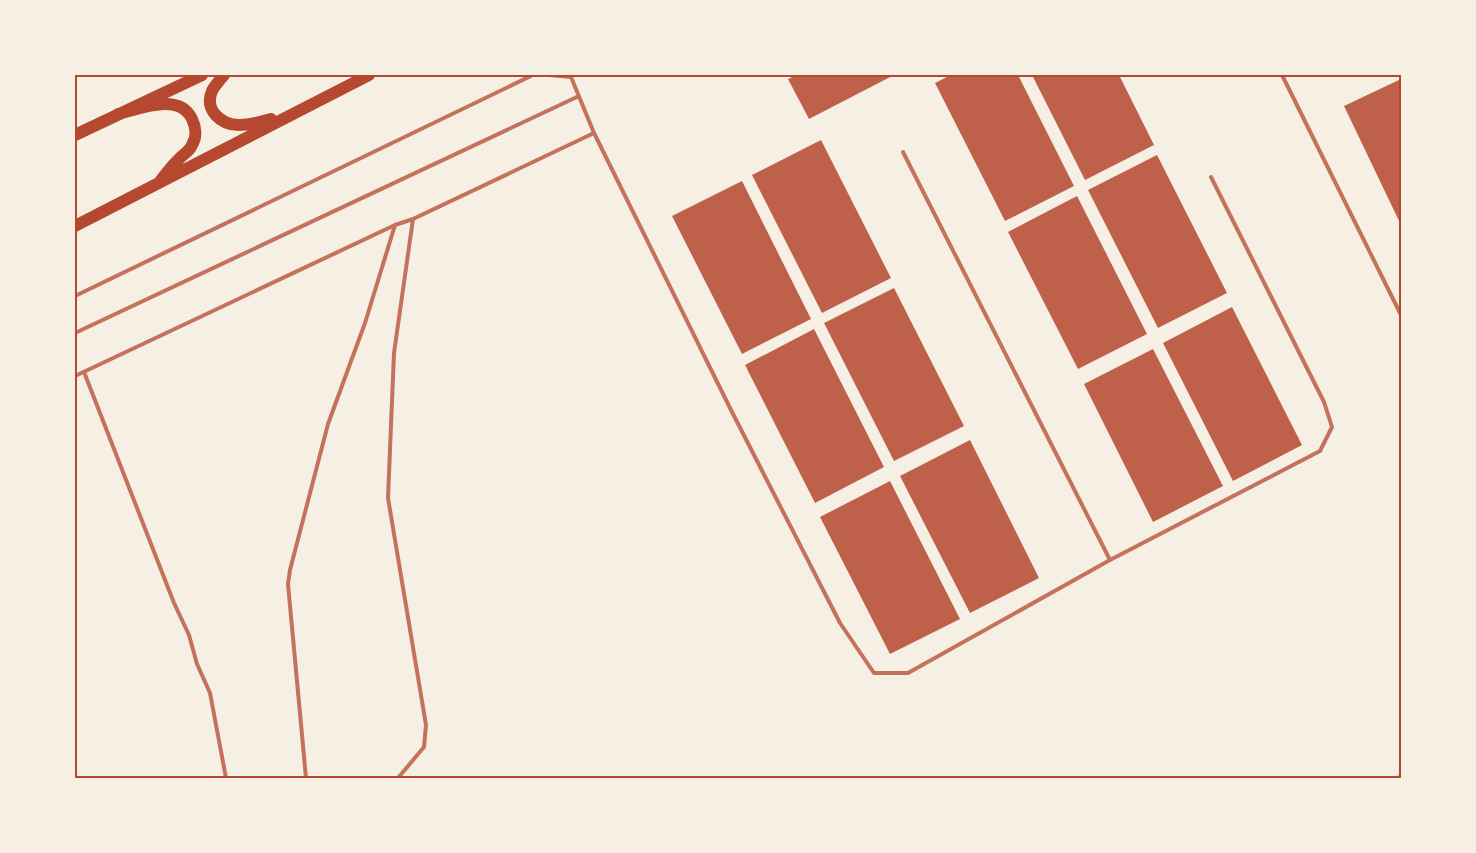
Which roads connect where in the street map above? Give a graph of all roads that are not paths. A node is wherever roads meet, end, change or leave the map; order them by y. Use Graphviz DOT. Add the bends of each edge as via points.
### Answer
graph roads {
  1 [pos="202,75"];
  2 [pos="224,75"];
  3 [pos="368,75"];
  4 [pos="533,75"];
  5 [pos="549,75"];
  6 [pos="1282,75"];
  7 [pos="579,96"];
  8 [pos="300,109"];
  9 [pos="118,114"];
  10 [pos="594,132"];
  11 [pos="75,135"];
  12 [pos="903,152"];
  13 [pos="1211,178"];
  14 [pos="158,184"];
  15 [pos="412,219"];
  16 [pos="395,225"];
  17 [pos="75,226"];
  18 [pos="75,296"];
  19 [pos="1401,316"];
  20 [pos="75,333"];
  21 [pos="84,372"];
  22 [pos="75,376"];
  23 [pos="1110,560"];
  24 [pos="226,778"];
  25 [pos="306,778"];
  26 [pos="398,778"];
  1 -- 9 [label="main road"];
  2 -- 8 [label="main road" via="211,92 210,104 220,119 238,125 250,124"];
  3 -- 8 [label="main road"];
  4 -- 18 [label="lane"];
  5 -- 7 [label="lane" via="571,77"];
  6 -- 19 [label="lane"];
  7 -- 10 [label="lane"];
  7 -- 20 [label="lane"];
  8 -- 14 [label="main road"];
  9 -- 11 [label="main road"];
  9 -- 14 [label="main road" via="164,104 179,105 189,113 195,124 196,136 192,147"];
  10 -- 15 [label="lane"];
  10 -- 23 [label="lane" via="840,623 874,673 908,674"];
  12 -- 23 [label="lane"];
  13 -- 23 [label="lane" via="1324,402 1332,427 1320,451"];
  14 -- 17 [label="main road"];
  15 -- 16 [label="lane"];
  15 -- 26 [label="lane" via="394,353 388,498 426,725 424,747"];
  16 -- 21 [label="lane"];
  16 -- 25 [label="lane" via="365,323 328,424 290,570 288,584"];
  21 -- 22 [label="lane"];
  21 -- 24 [label="lane" via="210,693"];
}
